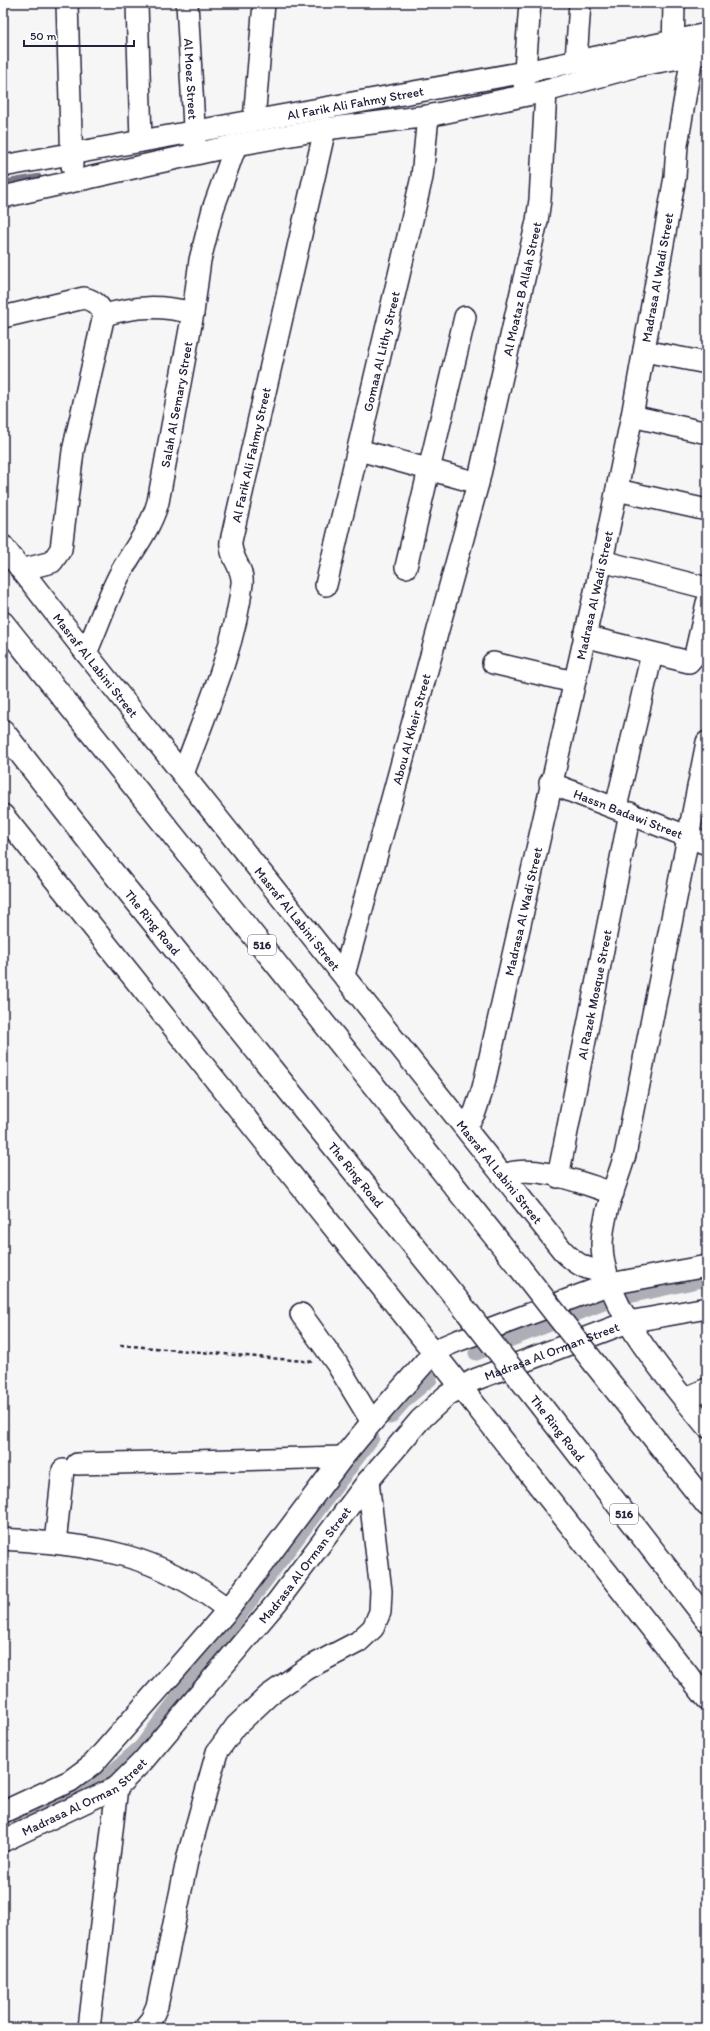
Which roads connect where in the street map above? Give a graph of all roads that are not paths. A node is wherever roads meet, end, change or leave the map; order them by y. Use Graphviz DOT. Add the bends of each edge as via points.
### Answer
graph roads {
  1 [pos="67,3"];
  2 [pos="137,3"];
  3 [pos="187,3"];
  4 [pos="264,3"];
  5 [pos="530,3"];
  6 [pos="580,3"];
  7 [pos="674,3"];
  8 [pos="707,34"];
  9 [pos="686,52"];
  10 [pos="576,60"];
  11 [pos="525,72"];
  12 [pos="546,91"];
  13 [pos="524,95"];
  14 [pos="428,116"];
  15 [pos="254,120"];
  16 [pos="325,129"];
  17 [pos="196,131"];
  18 [pos="141,141"];
  19 [pos="236,145"];
  20 [pos="72,154"];
  21 [pos="195,154"];
  22 [pos="3,166"];
  23 [pos="72,181"];
  24 [pos="3,197"];
  25 [pos="193,313"];
  26 [pos="104,315"];
  27 [pos="3,317"];
  28 [pos="465,317"];
  29 [pos="644,351"];
  30 [pos="707,363"];
  31 [pos="632,416"];
  32 [pos="707,433"];
  33 [pos="359,450"];
  34 [pos="429,470"];
  35 [pos="478,484"];
  36 [pos="617,490"];
  37 [pos="707,510"];
  38 [pos="3,546"];
  39 [pos="602,561"];
  40 [pos="406,567"];
  41 [pos="21,570"];
  42 [pos="326,585"];
  43 [pos="707,588"];
  44 [pos="707,603"];
  45 [pos="3,623"];
  46 [pos="584,636"];
  47 [pos="86,653"];
  48 [pos="652,654"];
  49 [pos="493,663"];
  50 [pos="574,682"];
  51 [pos="3,731"];
  52 [pos="707,742"];
  53 [pos="183,774"];
  54 [pos="550,783"];
  55 [pos="623,810"];
  56 [pos="6,825"];
  57 [pos="687,836"];
  58 [pos="707,844"];
  59 [pos="344,975"];
  60 [pos="466,1127"];
  61 [pos="503,1175"];
  62 [pos="558,1177"];
  63 [pos="613,1193"];
  64 [pos="707,1266"];
  65 [pos="608,1277"];
  66 [pos="707,1308"];
  67 [pos="301,1314"];
  68 [pos="628,1322"];
  69 [pos="435,1354"];
  70 [pos="461,1386"];
  71 [pos="707,1389"];
  72 [pos="684,1399"];
  73 [pos="372,1422"];
  74 [pos="707,1427"];
  75 [pos="343,1457"];
  76 [pos="368,1481"];
  77 [pos="707,1505"];
  78 [pos="3,1539"];
  79 [pos="55,1543"];
  80 [pos="228,1610"];
  81 [pos="707,1620"];
  82 [pos="707,1699"];
  83 [pos="117,1787"];
  84 [pos="3,1812"];
  85 [pos="3,1841"];
  86 [pos="89,2028"];
  87 [pos="145,2028"];
  1 -- 20 [label="street"];
  2 -- 18 [label="street"];
  3 -- 17 [label="street, Al Moez Street"];
  4 -- 15 [label="street"];
  5 -- 11 [label="street"];
  6 -- 10 [label="street"];
  7 -- 9 [label="street, Madrasa Al Wadi Street"];
  8 -- 9 [label="street, Al Farik Ali Fahmy Street"];
  9 -- 10 [label="street, Al Farik Ali Fahmy Street"];
  9 -- 12 [label="street, Al Farik Ali Fahmy Street"];
  9 -- 29 [label="street, Madrasa Al Wadi Street" via="675,177"];
  10 -- 11 [label="street, Al Farik Ali Fahmy Street"];
  11 -- 13 [label="street"];
  11 -- 15 [label="street, Al Farik Ali Fahmy Street"];
  12 -- 13 [label="street, Al Farik Ali Fahmy Street"];
  12 -- 35 [label="street, Al Moataz B Allah Street" via="537,221"];
  13 -- 14 [label="street, Al Farik Ali Fahmy Street"];
  14 -- 16 [label="street, Al Farik Ali Fahmy Street"];
  14 -- 33 [label="street, Gomaa Al Lithy Street" via="422,177"];
  15 -- 17 [label="street, Al Farik Ali Fahmy Street"];
  16 -- 19 [label="street, Al Farik Ali Fahmy Street"];
  16 -- 53 [label="street, Al Farik Ali Fahmy Street" via="231,541 230,549 240,567 242,583 228,652"];
  17 -- 18 [label="street, Al Farik Ali Fahmy Street"];
  17 -- 21 [label="street, Al Moez Street"];
  18 -- 20 [label="street, Al Farik Ali Fahmy Street"];
  19 -- 21 [label="street, Al Farik Ali Fahmy Street"];
  19 -- 25 [label="street, Salah Al Semary Street" via="206,234"];
  20 -- 22 [label="street, Al Farik Ali Fahmy Street"];
  20 -- 23 [label="street"];
  21 -- 23 [label="street, Al Farik Ali Fahmy Street"];
  23 -- 24 [label="street, Al Farik Ali Fahmy Street"];
  25 -- 26 [label="street" via="147,306"];
  25 -- 47 [label="street, Salah Al Semary Street" via="154,518 121,572"];
  26 -- 27 [label="street" via="93,300 84,298"];
  26 -- 41 [label="street" via="73,451 61,549 52,562"];
  28 -- 34 [label="street"];
  29 -- 30 [label="street"];
  29 -- 31 [label="street, Madrasa Al Wadi Street"];
  31 -- 32 [label="street"];
  31 -- 36 [label="street, Madrasa Al Wadi Street"];
  33 -- 34 [label="street"];
  33 -- 42 [label="street, Gomaa Al Lithy Street"];
  34 -- 35 [label="street"];
  34 -- 40 [label="street"];
  35 -- 59 [label="street, Abou Al Kheir Street"];
  36 -- 37 [label="street"];
  36 -- 39 [label="street, Madrasa Al Wadi Street"];
  38 -- 41 [label="street, Masraf Al Labini Street"];
  39 -- 43 [label="street"];
  39 -- 46 [label="street, Madrasa Al Wadi Street"];
  41 -- 47 [label="street, Masraf Al Labini Street"];
  44 -- 48 [label="street" via="693,660 684,662"];
  45 -- 77 [label="highway, 516, bridge"];
  46 -- 48 [label="street"];
  46 -- 50 [label="street, Madrasa Al Wadi Street"];
  47 -- 53 [label="street, Masraf Al Labini Street"];
  48 -- 55 [label="street, Al Razek Mosque Street"];
  49 -- 50 [label="street"];
  50 -- 54 [label="street, Madrasa Al Wadi Street"];
  51 -- 81 [label="highway, The Ring Road / 516, bridge" via="468,1312"];
  52 -- 57 [label="street"];
  53 -- 59 [label="street, Masraf Al Labini Street"];
  54 -- 55 [label="street, Hassn Badawi Street"];
  54 -- 60 [label="street, Madrasa Al Wadi Street" via="483,1088 476,1112"];
  55 -- 57 [label="street, Hassn Badawi Street"];
  55 -- 62 [label="street, Al Razek Mosque Street"];
  56 -- 69 [label="street"];
  57 -- 58 [label="street, Hassn Badawi Street"];
  57 -- 63 [label="street" via="625,1156"];
  59 -- 60 [label="street, Masraf Al Labini Street"];
  60 -- 61 [label="street, Masraf Al Labini Street"];
  61 -- 62 [label="street" via="535,1171"];
  61 -- 65 [label="street, Masraf Al Labini Street" via="571,1258 589,1270"];
  62 -- 63 [label="street"];
  63 -- 65 [label="street" via="604,1229 603,1255"];
  64 -- 65 [label="street"];
  65 -- 68 [label="street"];
  65 -- 69 [label="street, Madrasa Al Orman Street" via="457,1341"];
  66 -- 68 [label="street, Madrasa Al Orman Street"];
  67 -- 73 [label="street" via="338,1364"];
  68 -- 70 [label="street, Madrasa Al Orman Street"];
  68 -- 72 [label="street" via="655,1363"];
  69 -- 70 [label="street"];
  69 -- 73 [label="street, Madrasa Al Orman Street"];
  70 -- 76 [label="street, Madrasa Al Orman Street" via="420,1420"];
  70 -- 82 [label="street"];
  71 -- 72 [label="street"];
  72 -- 74 [label="street"];
  73 -- 75 [label="street, Madrasa Al Orman Street"];
  75 -- 79 [label="street" via="70,1467"];
  75 -- 80 [label="street, Madrasa Al Orman Street"];
  76 -- 83 [label="street, Madrasa Al Orman Street" via="277,1602 168,1734"];
  76 -- 87 [label="street" via="381,1591 378,1617 373,1628 358,1642 306,1669 268,1695 236,1726 217,1752 188,1856 157,2006"];
  78 -- 79 [label="street"];
  79 -- 80 [label="street" via="107,1551 151,1563 192,1583"];
  80 -- 84 [label="street, Madrasa Al Orman Street" via="93,1764 70,1781"];
  83 -- 85 [label="street, Madrasa Al Orman Street"];
  83 -- 86 [label="street"];
}
